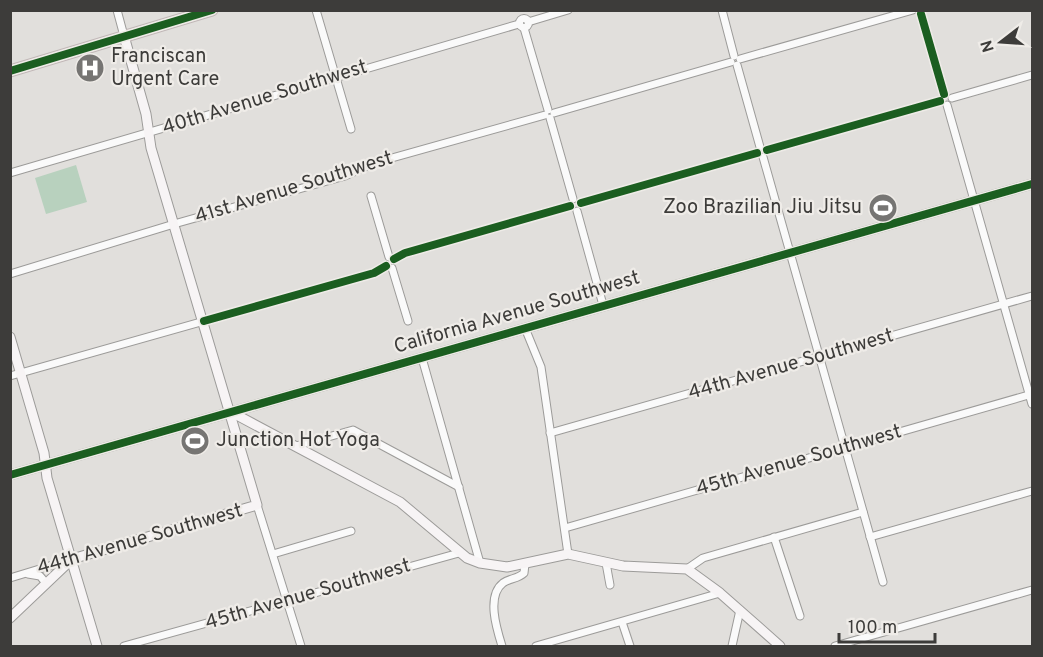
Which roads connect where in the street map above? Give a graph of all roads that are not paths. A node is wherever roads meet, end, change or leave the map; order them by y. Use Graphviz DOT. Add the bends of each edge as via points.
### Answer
graph roads {
  1 [pos="117,10"];
  2 [pos="212,10"];
  3 [pos="316,10"];
  4 [pos="519,10"];
  5 [pos="568,10"];
  6 [pos="722,10"];
  7 [pos="918,11"];
  8 [pos="523,23"];
  9 [pos="124,36"];
  10 [pos="736,61"];
  11 [pos="10,71"];
  12 [pos="1032,75"];
  13 [pos="335,77"];
  14 [pos="944,100"];
  15 [pos="549,114"];
  16 [pos="351,129"];
  17 [pos="149,133"];
  18 [pos="762,152"];
  19 [pos="10,173"];
  20 [pos="1032,184"];
  21 [pos="371,196"];
  22 [pos="975,200"];
  23 [pos="573,206"];
  24 [pos="174,224"];
  25 [pos="790,253"];
  26 [pos="392,258"];
  27 [pos="389,267"];
  28 [pos="10,274"];
  29 [pos="1032,296"];
  30 [pos="1004,304"];
  31 [pos="603,305"];
  32 [pos="204,321"];
  33 [pos="408,321"];
  34 [pos="525,328"];
  35 [pos="10,337"];
  36 [pos="820,357"];
  37 [pos="422,358"];
  38 [pos="21,373"];
  39 [pos="10,376"];
  40 [pos="1031,395"];
  41 [pos="1032,404"];
  42 [pos="231,412"];
  43 [pos="550,433"];
  44 [pos="296,446"];
  45 [pos="846,448"];
  46 [pos="46,464"];
  47 [pos="10,475"];
  48 [pos="459,487"];
  49 [pos="1032,491"];
  50 [pos="257,505"];
  51 [pos="864,512"];
  52 [pos="565,528"];
  53 [pos="351,531"];
  54 [pos="774,537"];
  55 [pos="870,537"];
  56 [pos="459,553"];
  57 [pos="273,554"];
  58 [pos="568,554"];
  59 [pos="72,559"];
  60 [pos="606,562"];
  61 [pos="480,563"];
  62 [pos="525,564"];
  63 [pos="687,569"];
  64 [pos="23,574"];
  65 [pos="10,578"];
  66 [pos="883,582"];
  67 [pos="46,583"];
  68 [pos="610,585"];
  69 [pos="1032,590"];
  70 [pos="720,593"];
  71 [pos="287,600"];
  72 [pos="740,610"];
  73 [pos="800,616"];
  74 [pos="10,618"];
  75 [pos="622,622"];
  76 [pos="501,645"];
  77 [pos="97,646"];
  78 [pos="123,646"];
  79 [pos="301,646"];
  80 [pos="492,646"];
  81 [pos="536,646"];
  82 [pos="630,646"];
  83 [pos="732,646"];
  84 [pos="780,646"];
  85 [pos="835,646"];
  1 -- 9 [label="street"];
  2 -- 9 [label="main road"];
  3 -- 13 [label="street"];
  4 -- 8 [label="street"];
  5 -- 8 [label="street, 40th Avenue Southwest"];
  6 -- 10 [label="street"];
  7 -- 10 [label="street, 41st Avenue Southwest"];
  7 -- 14 [label="street"];
  8 -- 13 [label="street, 40th Avenue Southwest"];
  8 -- 15 [label="street"];
  9 -- 11 [label="main road"];
  9 -- 17 [label="street"];
  10 -- 15 [label="street, 41st Avenue Southwest"];
  10 -- 18 [label="street"];
  12 -- 14 [label="street"];
  13 -- 16 [label="street"];
  13 -- 17 [label="street, 40th Avenue Southwest"];
  14 -- 18 [label="street"];
  14 -- 22 [label="street"];
  15 -- 23 [label="street"];
  15 -- 24 [label="street, 41st Avenue Southwest"];
  17 -- 19 [label="street, 40th Avenue Southwest"];
  17 -- 24 [label="street"];
  18 -- 23 [label="street"];
  18 -- 25 [label="street"];
  20 -- 22 [label="street, California Avenue Southwest"];
  21 -- 26 [label="street"];
  22 -- 25 [label="street, California Avenue Southwest"];
  22 -- 30 [label="street"];
  23 -- 26 [label="street"];
  23 -- 31 [label="street"];
  24 -- 28 [label="street, 41st Avenue Southwest"];
  24 -- 32 [label="street"];
  25 -- 31 [label="street, California Avenue Southwest"];
  25 -- 36 [label="street"];
  26 -- 27 [label="street" via="385,261"];
  27 -- 32 [label="street"];
  27 -- 33 [label="street"];
  29 -- 30 [label="street, 44th Avenue Southwest"];
  30 -- 36 [label="street, 44th Avenue Southwest"];
  30 -- 40 [label="street"];
  31 -- 34 [label="street, California Avenue Southwest"];
  32 -- 38 [label="street"];
  32 -- 42 [label="street"];
  34 -- 37 [label="street, California Avenue Southwest"];
  34 -- 43 [label="street" via="541,367"];
  35 -- 38 [label="street"];
  36 -- 43 [label="street, 44th Avenue Southwest"];
  36 -- 45 [label="street"];
  37 -- 42 [label="street, California Avenue Southwest"];
  37 -- 48 [label="street"];
  38 -- 39 [label="street"];
  38 -- 46 [label="street"];
  40 -- 41 [label="street"];
  40 -- 45 [label="street, 45th Avenue Southwest"];
  42 -- 44 [label="street"];
  42 -- 46 [label="street, California Avenue Southwest"];
  42 -- 50 [label="street"];
  43 -- 52 [label="street"];
  44 -- 48 [label="street" via="353,430"];
  44 -- 56 [label="street" via="416,512"];
  45 -- 51 [label="street"];
  45 -- 52 [label="street, 45th Avenue Southwest"];
  46 -- 47 [label="street, California Avenue Southwest"];
  46 -- 59 [label="street"];
  48 -- 61 [label="street"];
  49 -- 55 [label="street"];
  50 -- 57 [label="street"];
  50 -- 59 [label="street, 44th Avenue Southwest"];
  51 -- 54 [label="street"];
  51 -- 55 [label="street"];
  52 -- 58 [label="street"];
  53 -- 57 [label="street"];
  54 -- 63 [label="street" via="703,558"];
  54 -- 73 [label="street"];
  55 -- 66 [label="street"];
  56 -- 61 [label="street"];
  56 -- 71 [label="street, 45th Avenue Southwest"];
  57 -- 71 [label="street"];
  58 -- 60 [label="street"];
  58 -- 62 [label="street"];
  59 -- 64 [label="street, 44th Avenue Southwest"];
  59 -- 67 [label="street"];
  59 -- 77 [label="street"];
  60 -- 63 [label="street"];
  60 -- 68 [label="street"];
  61 -- 62 [label="street" via="507,567"];
  62 -- 76 [label="street" via="520,577 499,588 495,616"];
  63 -- 70 [label="street"];
  64 -- 65 [label="street, 44th Avenue Southwest"];
  64 -- 67 [label="street, 44th Avenue Southwest" via="37,575"];
  67 -- 74 [label="street"];
  69 -- 85 [label="street"];
  70 -- 72 [label="street"];
  70 -- 75 [label="street"];
  71 -- 78 [label="street, 45th Avenue Southwest"];
  71 -- 79 [label="street"];
  72 -- 83 [label="street"];
  72 -- 84 [label="street"];
  75 -- 81 [label="street"];
  75 -- 82 [label="street"];
  76 -- 80 [label="street"];
}
